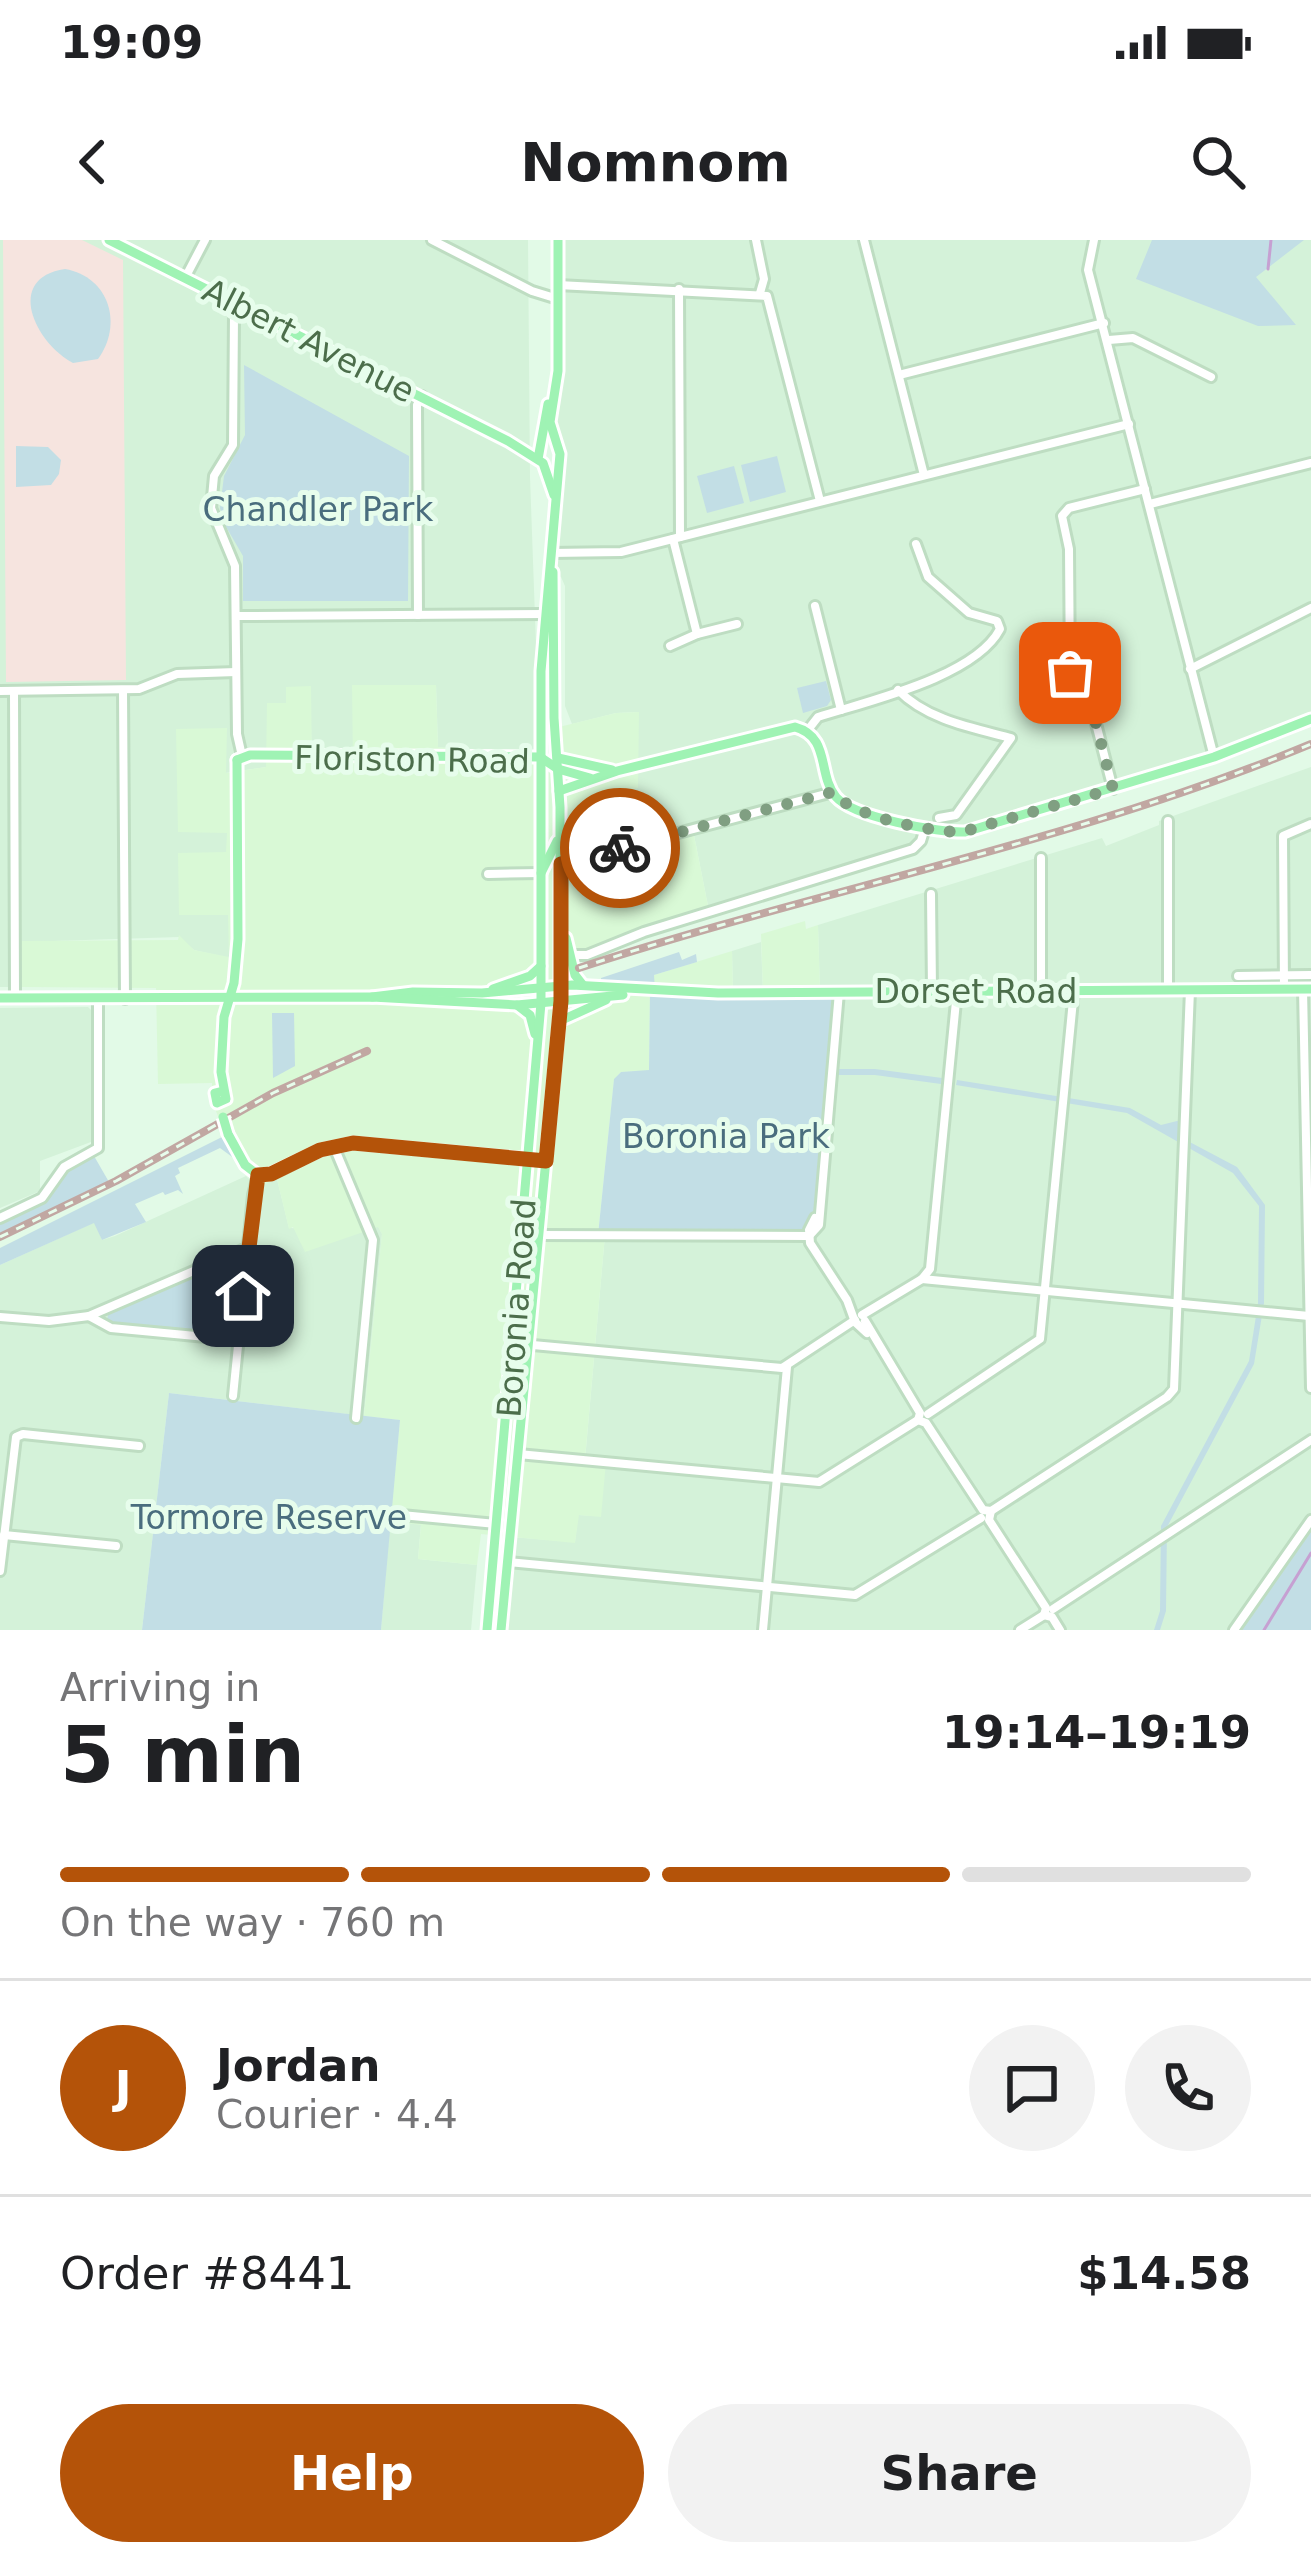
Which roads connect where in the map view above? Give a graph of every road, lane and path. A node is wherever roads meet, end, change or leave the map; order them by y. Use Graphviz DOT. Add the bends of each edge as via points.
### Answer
graph roads {
  1 [pos="109,240"];
  2 [pos="205,240"];
  3 [pos="432,240"];
  4 [pos="557,240"];
  5 [pos="756,240"];
  6 [pos="864,240"];
  7 [pos="1094,240"];
  8 [pos="185,278"];
  9 [pos="558,285"];
  10 [pos="679,290"];
  11 [pos="760,293"];
  12 [pos="558,299"];
  13 [pos="238,304"];
  14 [pos="1104,323"];
  15 [pos="1108,340"];
  16 [pos="898,376"];
  17 [pos="1211,377"];
  18 [pos="557,382"];
  19 [pos="422,396"];
  20 [pos="1129,424"];
  21 [pos="508,441"];
  22 [pos="556,444"];
  23 [pos="539,445"];
  24 [pos="560,458"];
  25 [pos="540,461"];
  26 [pos="1311,463"];
  27 [pos="924,475"];
  28 [pos="1145,489"];
  29 [pos="555,500"];
  30 [pos="820,502"];
  31 [pos="1150,504"];
  32 [pos="677,538"];
  33 [pos="916,544"];
  34 [pos="550,554"];
  35 [pos="815,606"];
  36 [pos="1311,608"];
  37 [pos="544,614"];
  38 [pos="418,615"];
  39 [pos="237,616"];
  40 [pos="737,625"];
  41 [pos="697,634"];
  42 [pos="670,646"];
  43 [pos="1190,668"];
  44 [pos="236,672"];
  45 [pos="123,690"];
  46 [pos="898,690"];
  47 [pos="0,691"];
  48 [pos="14,691"];
  49 [pos="841,710"];
  50 [pos="1311,719"];
  51 [pos="807,731"];
  52 [pos="541,757"];
  53 [pos="1214,757"];
  54 [pos="240,760"];
  55 [pos="558,763"];
  56 [pos="617,771"];
  57 [pos="596,778"];
  58 [pos="1113,789"];
  59 [pos="560,791"];
  60 [pos="833,792"];
  61 [pos="560,807"];
  62 [pos="542,808"];
  63 [pos="939,818"];
  64 [pos="1168,821"];
  65 [pos="1311,824"];
  66 [pos="928,829"];
  67 [pos="560,830"];
  68 [pos="1041,858"];
  69 [pos="561,864"];
  70 [pos="541,873"];
  71 [pos="488,874"];
  72 [pos="931,894"];
  73 [pos="561,898"];
  74 [pos="562,915"];
  75 [pos="569,955"];
  76 [pos="542,966"];
  77 [pos="1284,975"];
  78 [pos="1311,975"];
  79 [pos="1238,976"];
  80 [pos="584,985"];
  81 [pos="561,986"];
  82 [pos="542,988"];
  83 [pos="1307,988"];
  84 [pos="1284,989"];
  85 [pos="1074,990"];
  86 [pos="1168,990"];
  87 [pos="1190,990"];
  88 [pos="640,991"];
  89 [pos="932,991"];
  90 [pos="957,991"];
  91 [pos="1041,991"];
  92 [pos="839,992"];
  93 [pos="482,993"];
  94 [pos="623,995"];
  95 [pos="372,997"];
  96 [pos="0,998"];
  97 [pos="15,998"];
  98 [pos="98,998"];
  99 [pos="125,999"];
  100 [pos="229,999"];
  101 [pos="561,1001"];
  102 [pos="542,1003"];
  103 [pos="518,1005"];
  104 [pos="560,1023"];
  105 [pos="538,1058"];
  106 [pos="1308,1113"];
  107 [pos="333,1146"];
  108 [pos="529,1159"];
  109 [pos="546,1161"];
  110 [pos="258,1175"];
  111 [pos="0,1218"];
  112 [pos="811,1234"];
  113 [pos="539,1235"];
  114 [pos="1310,1237"];
  115 [pos="247,1248"];
  116 [pos="925,1277"];
  117 [pos="1045,1290"];
  118 [pos="1178,1303"];
  119 [pos="89,1316"];
  120 [pos="1310,1316"];
  121 [pos="0,1317"];
  122 [pos="860,1320"];
  123 [pos="238,1340"];
  124 [pos="511,1343"];
  125 [pos="528,1344"];
  126 [pos="787,1367"];
  127 [pos="1311,1388"];
  128 [pos="233,1396"];
  129 [pos="356,1418"];
  130 [pos="923,1418"];
  131 [pos="4,1433"];
  132 [pos="14,1439"];
  133 [pos="1311,1440"];
  134 [pos="139,1445"];
  135 [pos="1311,1450"];
  136 [pos="518,1454"];
  137 [pos="1292,1455"];
  138 [pos="778,1479"];
  139 [pos="391,1514"];
  140 [pos="986,1515"];
  141 [pos="1311,1520"];
  142 [pos="498,1525"];
  143 [pos="4,1535"];
  144 [pos="116,1546"];
  145 [pos="508,1562"];
  146 [pos="0,1571"];
  147 [pos="768,1588"];
  148 [pos="1048,1612"];
  149 [pos="487,1630"];
  150 [pos="501,1630"];
  151 [pos="763,1630"];
  152 [pos="1020,1630"];
  153 [pos="1060,1630"];
  154 [pos="1234,1630"];
  1 -- 8 [label="main road, Albert Avenue"];
  2 -- 8 [label="street"];
  3 -- 12 [label="street"];
  4 -- 9 [label="main road"];
  5 -- 11 [label="street"];
  6 -- 16 [label="street"];
  7 -- 14 [label="street" via="1088,270"];
  8 -- 13 [label="main road, Albert Avenue"];
  9 -- 10 [label="street"];
  9 -- 12 [label="main road"];
  10 -- 11 [label="street"];
  10 -- 32 [label="street"];
  11 -- 30 [label="street" via="770,300"];
  12 -- 18 [label="main road"];
  13 -- 19 [label="main road, Albert Avenue"];
  13 -- 39 [label="street" via="233,445 214,476 211,508 233,556"];
  14 -- 15 [label="street"];
  14 -- 16 [label="street"];
  15 -- 17 [label="street" via="1130,337"];
  15 -- 20 [label="street"];
  16 -- 27 [label="street"];
  18 -- 22 [label="main road" via="550,422"];
  18 -- 23 [label="main road"];
  19 -- 21 [label="main road, Albert Avenue"];
  19 -- 38 [label="street"];
  20 -- 27 [label="street"];
  20 -- 28 [label="street"];
  21 -- 23 [label="main road, Albert Avenue"];
  21 -- 25 [label="main road, Albert Avenue"];
  22 -- 23 [label="main road, Albert Avenue"];
  22 -- 24 [label="main road"];
  23 -- 25 [label="main road, Boronia Road"];
  24 -- 25 [label="main road"];
  24 -- 29 [label="main road, Boronia Road"];
  25 -- 29 [label="main road, Boronia Road"];
  26 -- 31 [label="street"];
  27 -- 30 [label="street"];
  28 -- 31 [label="street"];
  28 -- 58 [label="street" via="1062,516 1070,683 1094,716"];
  29 -- 34 [label="main road, Boronia Road"];
  30 -- 32 [label="street"];
  31 -- 43 [label="street"];
  32 -- 34 [label="street" via="621,552"];
  32 -- 41 [label="street"];
  33 -- 46 [label="street" via="926,575 969,614 1000,629 970,661"];
  34 -- 37 [label="main road, Boronia Road"];
  34 -- 55 [label="main road, Boronia Road"];
  35 -- 49 [label="street"];
  36 -- 43 [label="street"];
  37 -- 38 [label="street"];
  37 -- 52 [label="main road, Boronia Road"];
  38 -- 39 [label="street"];
  39 -- 44 [label="street"];
  40 -- 41 [label="street"];
  41 -- 42 [label="street"];
  43 -- 53 [label="street"];
  44 -- 45 [label="street" via="177,674"];
  44 -- 54 [label="street" via="233,749"];
  45 -- 48 [label="street"];
  45 -- 99 [label="street"];
  46 -- 49 [label="street"];
  46 -- 63 [label="street" via="962,725 1011,738 956,815"];
  47 -- 48 [label="street"];
  48 -- 97 [label="street"];
  49 -- 51 [label="street" via="818,717"];
  50 -- 53 [label="main road"];
  51 -- 56 [label="main road" via="785,728"];
  51 -- 60 [label="main road"];
  52 -- 54 [label="main road, Floriston Road"];
  52 -- 55 [label="main road, Floriston Road"];
  52 -- 62 [label="main road, Boronia Road"];
  53 -- 58 [label="main road"];
  54 -- 100 [label="main road" via="237,962"];
  55 -- 56 [label="main road"];
  55 -- 57 [label="main road"];
  55 -- 59 [label="main road, Boronia Road"];
  56 -- 57 [label="main road"];
  57 -- 59 [label="main road"];
  58 -- 66 [label="main road" via="971,831"];
  59 -- 61 [label="main road, Boronia Road"];
  60 -- 66 [label="main road" via="856,810"];
  60 -- 69 [label="street"];
  61 -- 62 [label="main road"];
  61 -- 67 [label="main road, Boronia Road"];
  62 -- 70 [label="main road, Boronia Road"];
  64 -- 86 [label="street"];
  65 -- 77 [label="street" via="1283,836"];
  66 -- 75 [label="street" via="913,849"];
  67 -- 69 [label="main road, Boronia Road"];
  67 -- 70 [label="main road"];
  68 -- 91 [label="street"];
  69 -- 73 [label="main road, Boronia Road"];
  70 -- 71 [label="street"];
  70 -- 73 [label="main road"];
  70 -- 76 [label="main road, Boronia Road"];
  72 -- 89 [label="street"];
  73 -- 74 [label="main road, Boronia Road"];
  74 -- 75 [label="main road, Boronia Road"];
  74 -- 81 [label="main road, Boronia Road"];
  75 -- 80 [label="main road, Boronia Road"];
  76 -- 82 [label="main road, Boronia Road"];
  76 -- 93 [label="main road"];
  77 -- 78 [label="street"];
  77 -- 79 [label="street"];
  77 -- 84 [label="street"];
  80 -- 81 [label="main road, Dorset Road"];
  80 -- 88 [label="main road, Dorset Road"];
  81 -- 82 [label="main road, Dorset Road"];
  81 -- 101 [label="main road, Boronia Road"];
  82 -- 93 [label="main road, Dorset Road"];
  82 -- 102 [label="main road, Boronia Road"];
  83 -- 84 [label="main road, Dorset Road"];
  83 -- 106 [label="street"];
  84 -- 87 [label="main road, Dorset Road"];
  85 -- 86 [label="main road, Dorset Road"];
  85 -- 91 [label="main road, Dorset Road"];
  85 -- 117 [label="street"];
  86 -- 87 [label="main road, Dorset Road"];
  87 -- 118 [label="street"];
  88 -- 92 [label="main road, Dorset Road"];
  88 -- 94 [label="main road, Dorset Road"];
  89 -- 90 [label="main road, Dorset Road"];
  89 -- 92 [label="main road, Dorset Road"];
  90 -- 91 [label="main road, Dorset Road"];
  90 -- 116 [label="street"];
  92 -- 112 [label="street" via="819,1227"];
  93 -- 95 [label="main road, Dorset Road"];
  94 -- 101 [label="main road, Dorset Road"];
  94 -- 104 [label="main road, Dorset Road"];
  95 -- 100 [label="main road, Dorset Road"];
  95 -- 103 [label="main road, Dorset Road"];
  96 -- 97 [label="main road, Dorset Road"];
  97 -- 98 [label="main road, Dorset Road"];
  98 -- 99 [label="main road, Dorset Road"];
  98 -- 111 [label="street" via="97,1150 64,1167 44,1197"];
  99 -- 100 [label="main road, Dorset Road"];
  100 -- 110 [label="main road, bridge" via="223,1117"];
  101 -- 102 [label="main road, Dorset Road"];
  101 -- 104 [label="main road, Boronia Road"];
  102 -- 103 [label="main road, Dorset Road"];
  102 -- 105 [label="main road, Boronia Road"];
  103 -- 105 [label="main road" via="532,1021"];
  104 -- 109 [label="main road, Boronia Road"];
  105 -- 108 [label="main road, Boronia Road"];
  106 -- 114 [label="street"];
  107 -- 108 [label="main road"];
  107 -- 110 [label="main road"];
  107 -- 129 [label="street" via="374,1240"];
  108 -- 109 [label="main road"];
  108 -- 124 [label="main road, Boronia Road"];
  109 -- 113 [label="main road, Boronia Road"];
  110 -- 115 [label="street"];
  112 -- 113 [label="street"];
  112 -- 122 [label="street"];
  113 -- 125 [label="main road, Boronia Road"];
  114 -- 120 [label="street"];
  115 -- 119 [label="street"];
  115 -- 123 [label="street"];
  116 -- 117 [label="street"];
  116 -- 122 [label="street"];
  117 -- 118 [label="street"];
  117 -- 130 [label="street" via="1037,1343"];
  118 -- 120 [label="street"];
  118 -- 140 [label="street" via="1172,1394"];
  119 -- 121 [label="street"];
  119 -- 123 [label="street" via="110,1328"];
  120 -- 127 [label="street"];
  122 -- 126 [label="street"];
  122 -- 130 [label="street"];
  123 -- 128 [label="street"];
  124 -- 125 [label="street"];
  124 -- 142 [label="main road, Boronia Road"];
  125 -- 126 [label="street"];
  125 -- 136 [label="main road, Boronia Road"];
  126 -- 138 [label="street"];
  130 -- 138 [label="street" via="822,1481"];
  130 -- 140 [label="street"];
  131 -- 132 [label="street"];
  132 -- 134 [label="street"];
  132 -- 143 [label="street"];
  133 -- 137 [label="street"];
  135 -- 137 [label="street"];
  136 -- 138 [label="street"];
  136 -- 145 [label="main road, Boronia Road"];
  137 -- 148 [label="street"];
  138 -- 147 [label="street"];
  139 -- 142 [label="street"];
  140 -- 147 [label="street" via="860,1594"];
  140 -- 148 [label="street"];
  141 -- 154 [label="street"];
  142 -- 149 [label="main road, Boronia Road"];
  143 -- 144 [label="street"];
  143 -- 146 [label="street"];
  145 -- 147 [label="street"];
  145 -- 150 [label="main road, Boronia Road"];
  147 -- 151 [label="street"];
  148 -- 152 [label="street"];
  148 -- 153 [label="street"];
}
